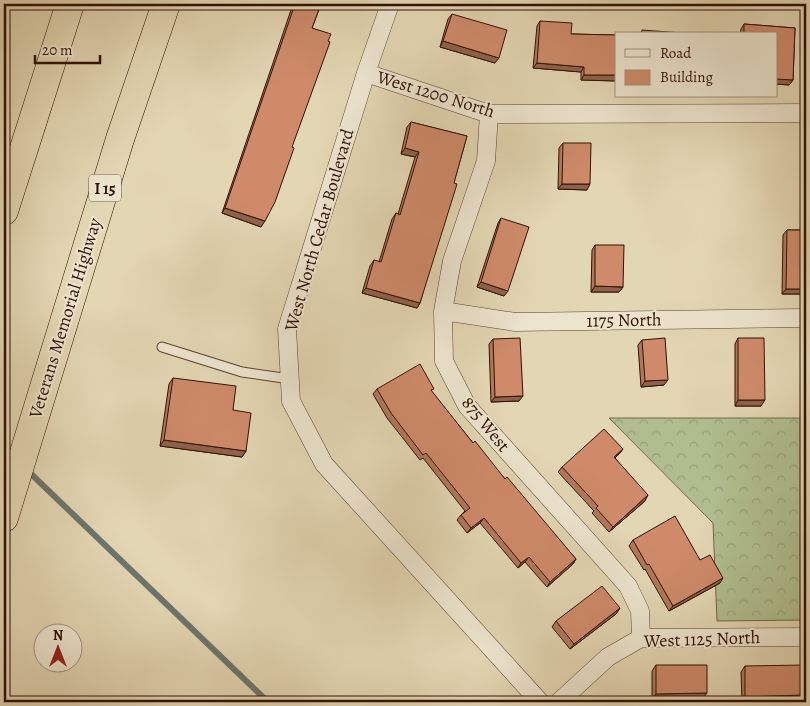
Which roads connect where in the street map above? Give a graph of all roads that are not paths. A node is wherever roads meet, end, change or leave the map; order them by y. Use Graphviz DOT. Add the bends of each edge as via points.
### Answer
graph roads {
  1 [pos="70,4"];
  2 [pos="166,4"];
  3 [pos="390,4"];
  4 [pos="366,73"];
  5 [pos="806,113"];
  6 [pos="489,114"];
  7 [pos="4,211"];
  8 [pos="443,311"];
  9 [pos="806,318"];
  10 [pos="162,347"];
  11 [pos="290,379"];
  12 [pos="4,518"];
  13 [pos="806,636"];
  14 [pos="641,638"];
  15 [pos="540,702"];
  16 [pos="559,702"];
  1 -- 7 [label="highway"];
  2 -- 12 [label="highway, Veterans Memorial Highway / I 15" via="120,139"];
  3 -- 4 [label="street, West North Cedar Boulevard"];
  4 -- 6 [label="street, West 1200 North"];
  4 -- 11 [label="street, West North Cedar Boulevard" via="287,329"];
  5 -- 6 [label="street, West 1200 North"];
  6 -- 8 [label="street, 875 West" via="486,161 452,260"];
  8 -- 9 [label="street, 1175 North" via="515,322"];
  8 -- 14 [label="street, 875 West" via="444,361 468,406 628,586 640,611"];
  10 -- 11 [label="lane" via="242,372"];
  11 -- 15 [label="street, West North Cedar Boulevard" via="291,401 324,464"];
  13 -- 14 [label="street, West 1125 North"];
  14 -- 16 [label="street, West 1125 North" via="608,657"];
}
